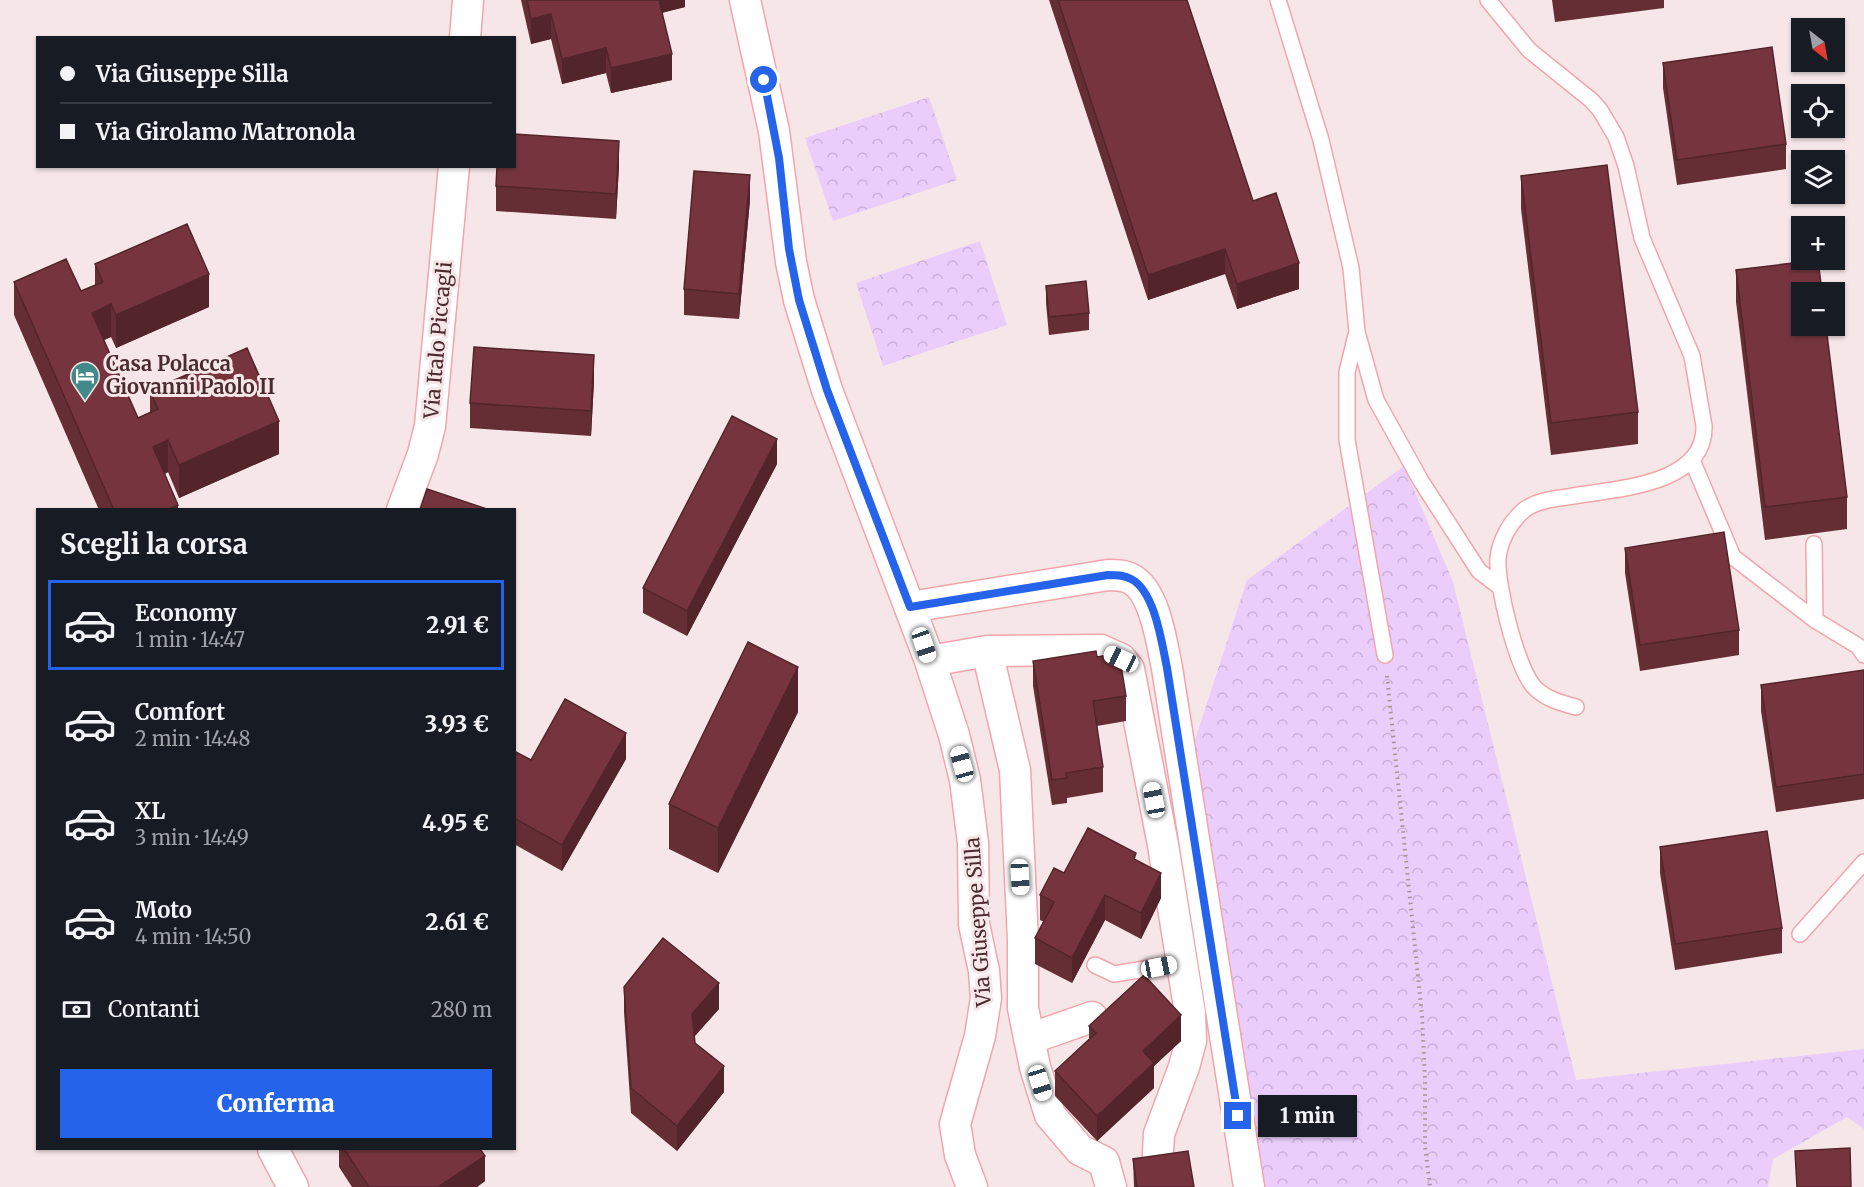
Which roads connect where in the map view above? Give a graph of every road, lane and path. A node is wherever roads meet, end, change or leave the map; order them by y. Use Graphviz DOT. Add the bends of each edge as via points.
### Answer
graph roads {
  1 [pos="468,0"];
  2 [pos="745,0"];
  3 [pos="1278,0"];
  4 [pos="1488,0"];
  5 [pos="465,36"];
  6 [pos="454,168"];
  7 [pos="1357,332"];
  8 [pos="1692,460"];
  9 [pos="403,508"];
  10 [pos="1814,544"];
  11 [pos="1500,587"];
  12 [pos="910,607"];
  13 [pos="1815,620"];
  14 [pos="987,651"];
  15 [pos="1385,655"];
  16 [pos="1864,655"];
  17 [pos="930,661"];
  18 [pos="1576,707"];
  19 [pos="1864,862"];
  20 [pos="1800,934"];
  21 [pos="1182,963"];
  22 [pos="1095,964"];
  23 [pos="1092,1017"];
  24 [pos="1029,1039"];
  25 [pos="274,1150"];
  26 [pos="1157,1171"];
  27 [pos="293,1187"];
  28 [pos="972,1187"];
  29 [pos="1111,1187"];
  30 [pos="1249,1187"];
  31 [pos="1430,1187"];
  1 -- 5 [label="street"];
  2 -- 12 [label="street, Via Giuseppe Silla" via="774,131 799,300 827,390"];
  3 -- 7 [label="lane" via="1321,140 1346,244"];
  4 -- 8 [label="lane" via="1529,50 1591,100 1616,137 1642,238 1696,373 1704,436"];
  6 -- 9 [label="street, Via Italo Piccagli" via="430,426"];
  7 -- 11 [label="lane" via="1376,400 1421,481 1479,571"];
  7 -- 15 [label="lane" via="1347,372 1347,440"];
  8 -- 11 [label="lane" via="1664,478 1547,500 1526,508 1501,543"];
  8 -- 13 [label="lane" via="1733,557"];
  10 -- 13 [label="lane"];
  11 -- 18 [label="lane" via="1526,677 1547,697"];
  12 -- 17 [label="street, Via Giuseppe Silla"];
  12 -- 30 [label="street" via="1108,575 1130,578 1144,592 1167,668"];
  13 -- 16 [label="lane" via="1858,645"];
  14 -- 17 [label="street"];
  14 -- 21 [label="street" via="1101,650 1121,659 1129,669"];
  14 -- 24 [label="street" via="1015,770 1023,1008"];
  15 -- 31 [label="path" via="1422,1015 1425,1146"];
  17 -- 28 [label="street, Via Giuseppe Silla" via="966,788 973,843 974,924 985,985 982,1024 956,1124 960,1155"];
  19 -- 20 [label="lane"];
  21 -- 22 [label="lane" via="1114,974"];
  21 -- 26 [label="street" via="1191,1041 1159,1134"];
  23 -- 24 [label="street"];
  24 -- 29 [label="street" via="1050,1115 1080,1149 1104,1162"];
  25 -- 27 [label="street"];
}
